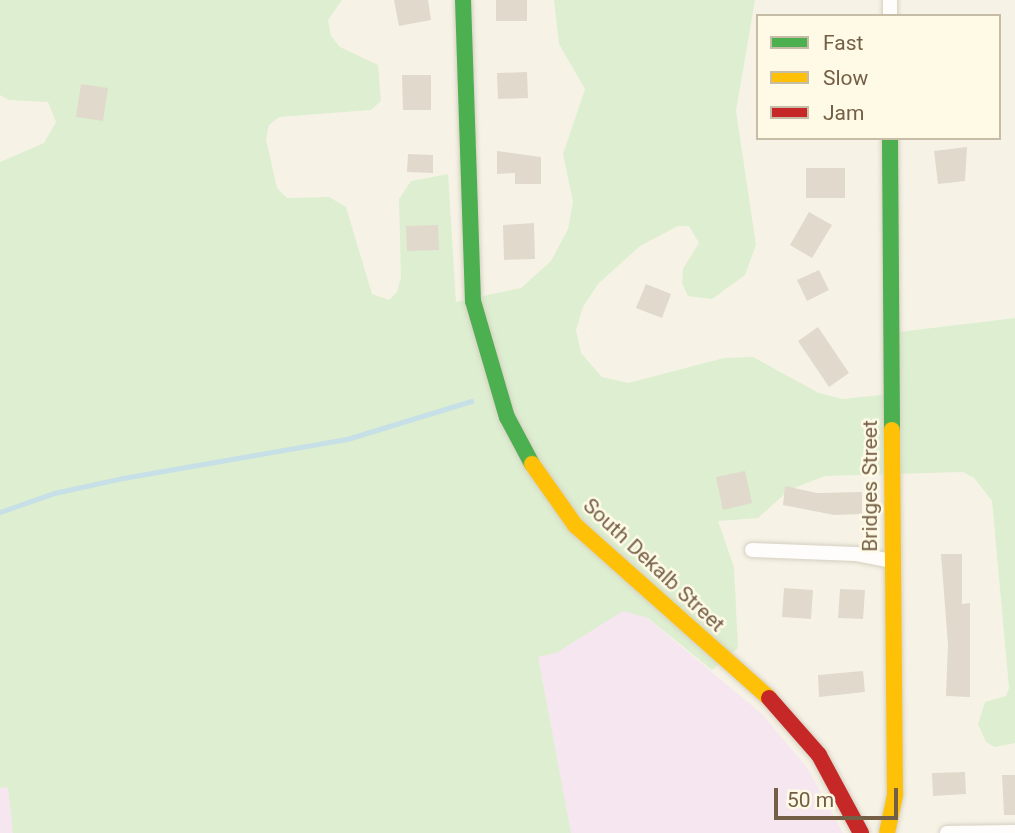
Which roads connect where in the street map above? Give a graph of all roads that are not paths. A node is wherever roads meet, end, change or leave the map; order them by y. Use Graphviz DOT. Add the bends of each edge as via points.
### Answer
graph roads {
  1 [pos="463,0"];
  2 [pos="890,140"];
  3 [pos="752,550"];
  4 [pos="891,561"];
  5 [pos="1015,832"];
  6 [pos="861,833"];
  7 [pos="887,833"];
  8 [pos="947,833"];
  1 -- 6 [label="main road, South Dekalb Street" via="473,301 507,417 535,469 575,525 788,715 819,755"];
  2 -- 4 [label="main road, Bridges Street"];
  3 -- 4 [label="street" via="856,554"];
  4 -- 7 [label="main road, Bridges Street" via="895,794"];
  5 -- 8 [label="street"];
}
